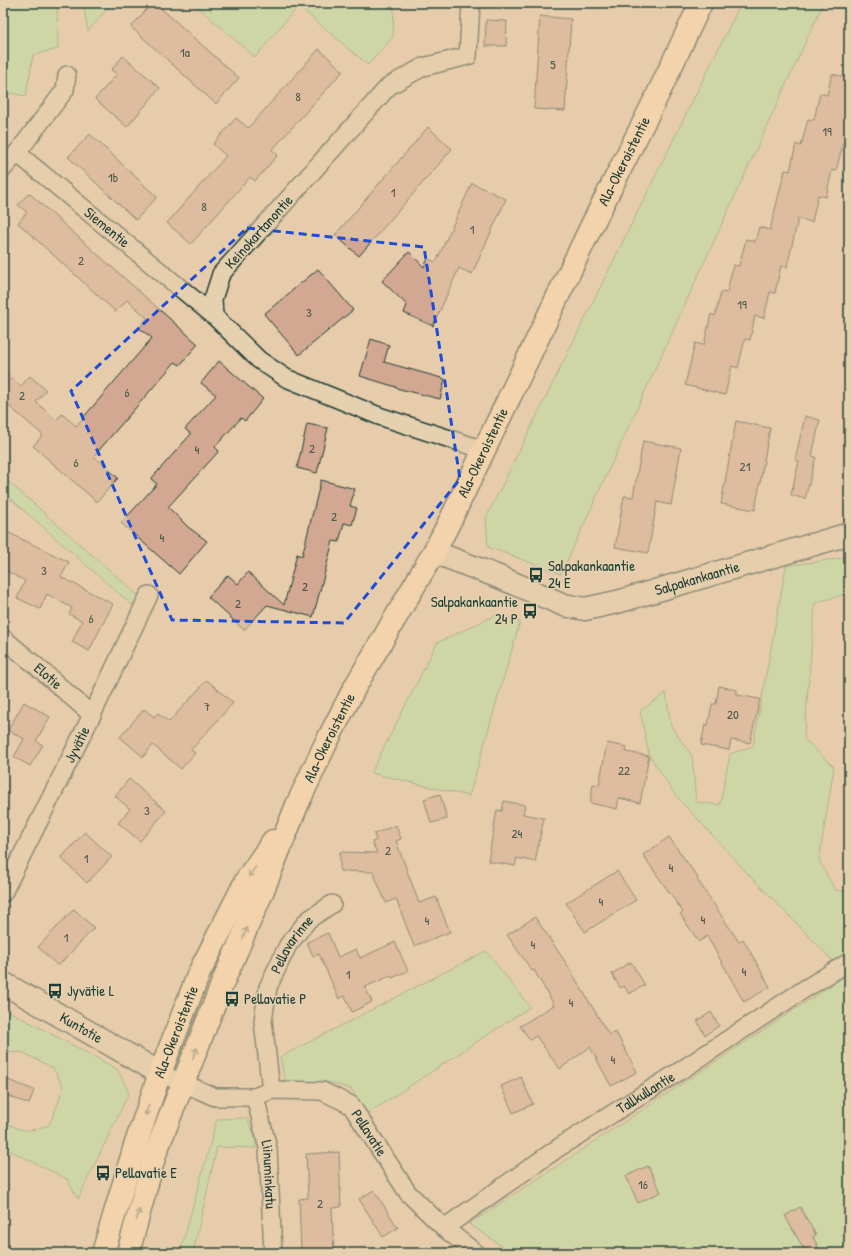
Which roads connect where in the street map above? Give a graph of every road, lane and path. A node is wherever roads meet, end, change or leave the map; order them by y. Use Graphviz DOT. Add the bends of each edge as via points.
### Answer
graph roads {
  1 [pos="471,3"];
  2 [pos="700,3"];
  3 [pos="711,3"];
  4 [pos="67,75"];
  5 [pos="658,94"];
  6 [pos="17,153"];
  7 [pos="3,169"];
  8 [pos="214,316"];
  9 [pos="484,450"];
  10 [pos="849,534"];
  11 [pos="434,552"];
  12 [pos="149,595"];
  13 [pos="3,638"];
  14 [pos="92,715"];
  15 [pos="297,805"];
  16 [pos="3,893"];
  17 [pos="332,904"];
  18 [pos="849,962"];
  19 [pos="3,983"];
  20 [pos="160,1074"];
  21 [pos="183,1083"];
  22 [pos="271,1090"];
  23 [pos="254,1097"];
  24 [pos="444,1228"];
  25 [pos="103,1253"];
  26 [pos="128,1253"];
  27 [pos="273,1253"];
  28 [pos="476,1253"];
  1 -- 8 [label="street, Keinokartanontie" via="468,56 423,67 389,86 221,274 213,299"];
  2 -- 5 [label="main road, Ala-Okeroistentie"];
  3 -- 5 [label="main road, Ala-Okeroistentie"];
  4 -- 6 [label="street" via="65,90"];
  5 -- 9 [label="main road, Ala-Okeroistentie"];
  6 -- 7 [label="street"];
  6 -- 8 [label="street, Siementie"];
  8 -- 9 [label="street" via="259,360 286,378 379,416"];
  9 -- 11 [label="main road, Ala-Okeroistentie"];
  10 -- 11 [label="street, Salpakankaantie" via="617,602 585,609 564,606"];
  11 -- 15 [label="main road, Ala-Okeroistentie" via="356,685"];
  12 -- 14 [label="street, Jyvätie"];
  13 -- 14 [label="street, Elotie"];
  14 -- 16 [label="street, Jyvätie"];
  15 -- 20 [label="main road, Ala-Okeroistentie, one-way" via="247,879 214,940"];
  21 -- 15 [label="main road, Ala-Okeroistentie, one-way"];
  17 -- 22 [label="street, Pellavarinne" via="308,920 288,944 268,987 263,1021"];
  18 -- 24 [label="street, Tallkullantie" via="558,1148"];
  19 -- 20 [label="street, Kuntotie"];
  20 -- 21 [label="street, Pellavatie"];
  20 -- 25 [label="main road, Ala-Okeroistentie, one-way"];
  21 -- 23 [label="street, Pellavatie" via="215,1097"];
  26 -- 21 [label="main road, Ala-Okeroistentie, one-way" via="155,1154"];
  22 -- 23 [label="street, Pellavatie"];
  22 -- 24 [label="street, Pellavatie" via="322,1091 351,1105 408,1193"];
  23 -- 27 [label="street, Liinuminkatu" via="268,1148"];
  24 -- 28 [label="street, Pellavatie"];
}
